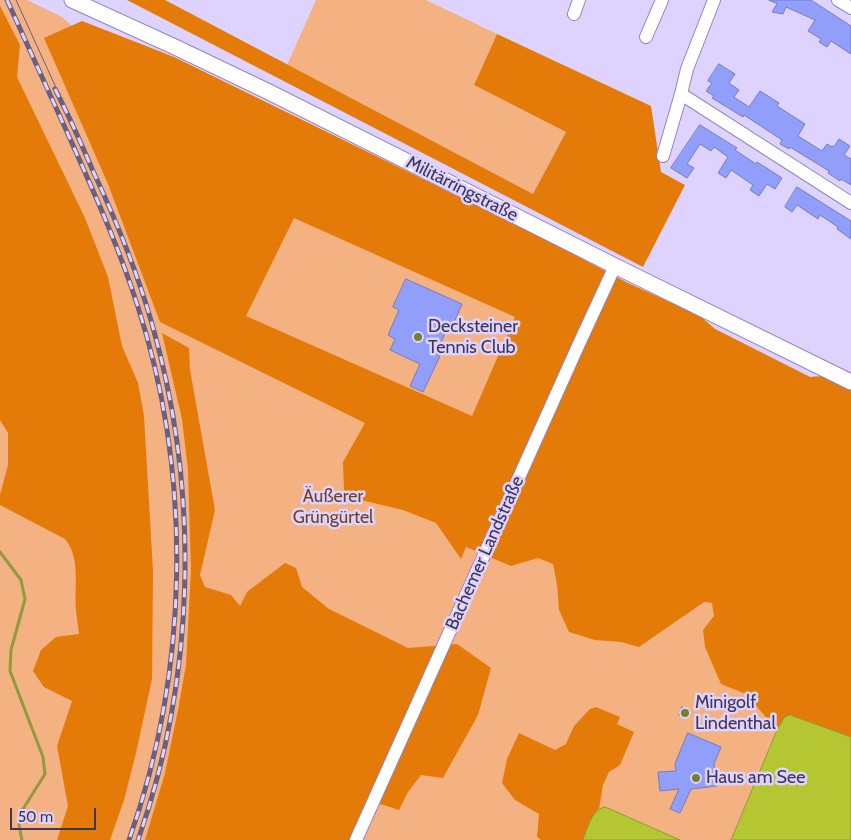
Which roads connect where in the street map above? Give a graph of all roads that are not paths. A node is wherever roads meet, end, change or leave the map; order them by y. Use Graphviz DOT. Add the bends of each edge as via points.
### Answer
graph roads {
  1 [pos="72,0"];
  2 [pos="579,0"];
  3 [pos="662,0"];
  4 [pos="714,0"];
  5 [pos="838,0"];
  6 [pos="851,8"];
  7 [pos="574,14"];
  8 [pos="646,37"];
  9 [pos="681,94"];
  10 [pos="663,156"];
  11 [pos="851,203"];
  12 [pos="615,266"];
  13 [pos="851,382"];
  14 [pos="356,840"];
  1 -- 12 [label="main road, Militärringstraße" via="261,88"];
  2 -- 7 [label="street"];
  3 -- 8 [label="street"];
  4 -- 9 [label="street" via="686,69"];
  5 -- 6 [label="street"];
  9 -- 10 [label="street"];
  9 -- 11 [label="street"];
  12 -- 13 [label="main road, Militärringstraße"];
  12 -- 14 [label="street, Bachemer Landstraße"];
}
